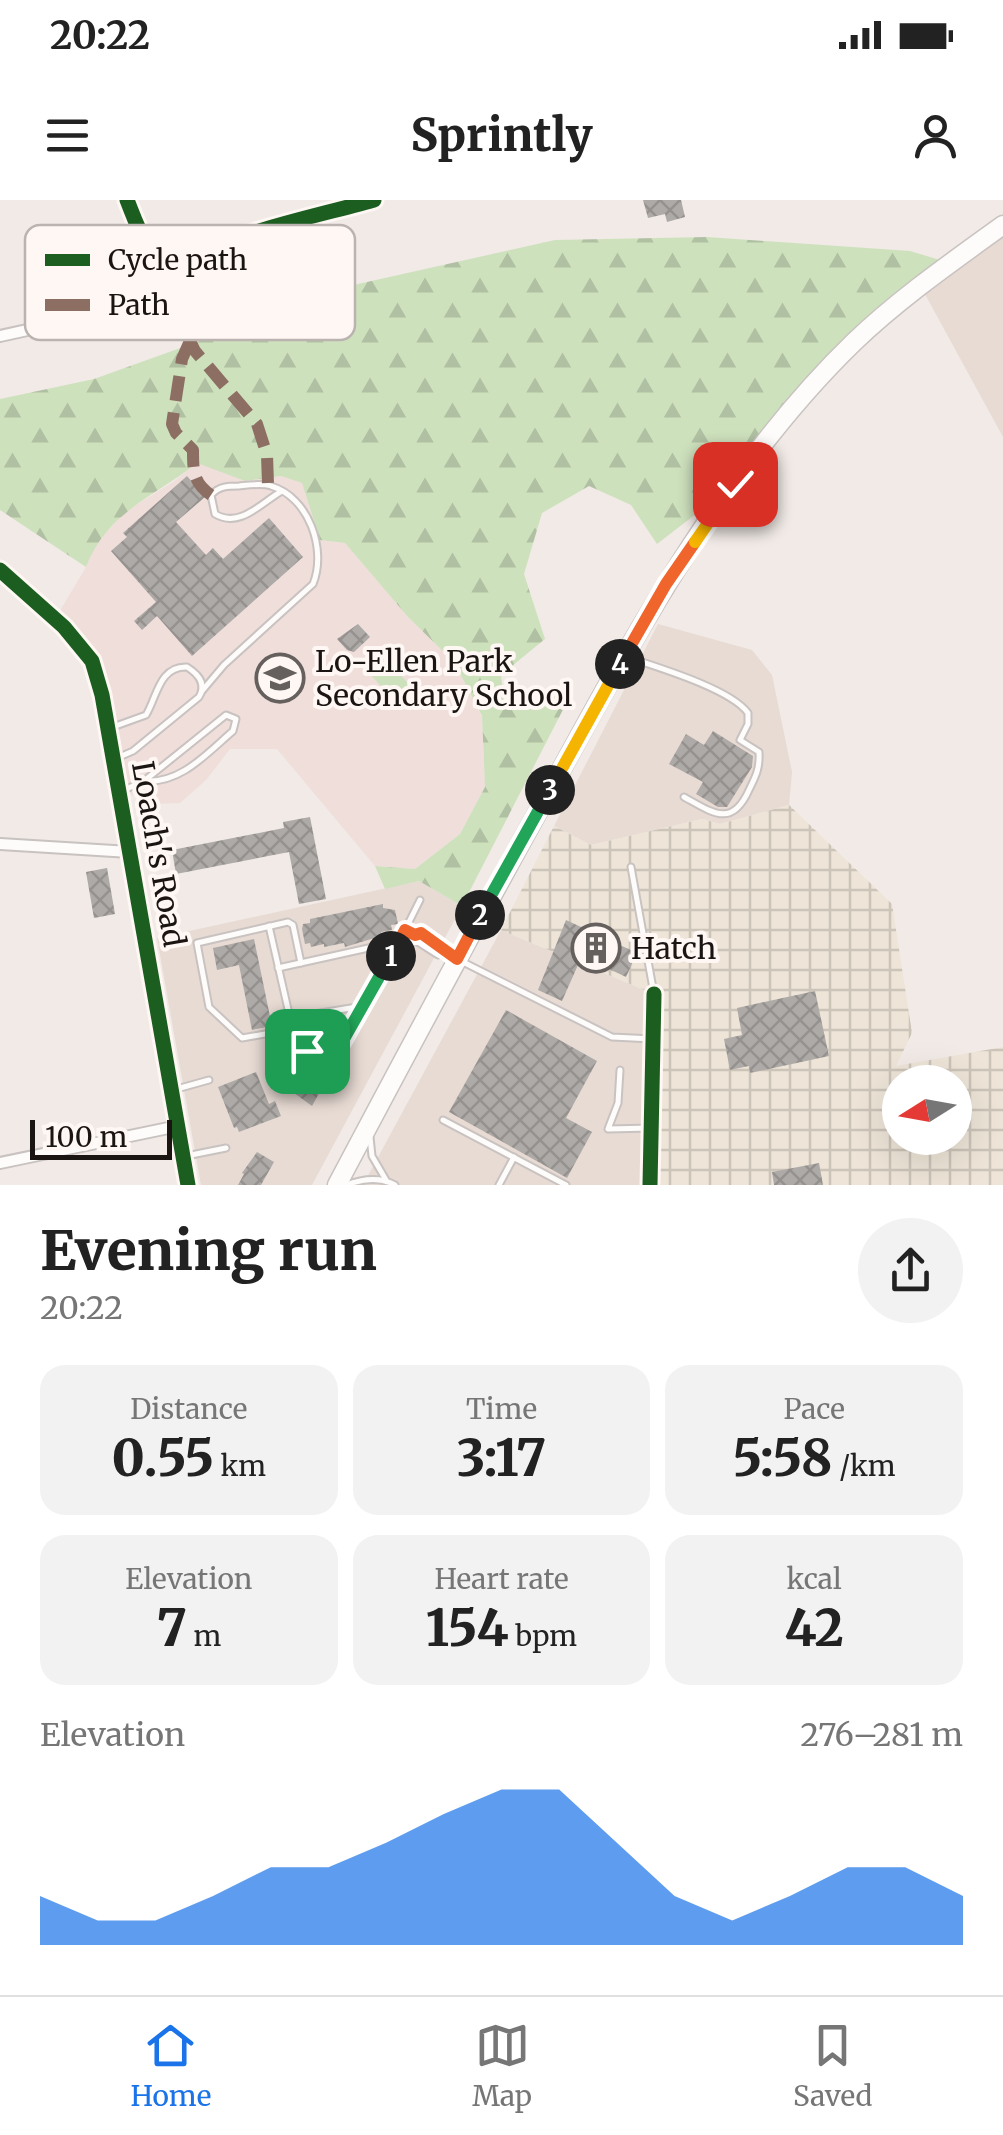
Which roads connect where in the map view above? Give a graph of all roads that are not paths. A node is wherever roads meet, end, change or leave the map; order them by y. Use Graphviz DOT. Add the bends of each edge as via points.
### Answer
graph roads {
  1 [pos="127,200"];
  2 [pos="374,200"];
  3 [pos="137,225"];
  4 [pos="286,225"];
  5 [pos="1003,225"];
  6 [pos="25,330"];
  7 [pos="0,336"];
  8 [pos="282,491"];
  9 [pos="0,570"];
  10 [pos="624,656"];
  11 [pos="202,691"];
  12 [pos="110,728"];
  13 [pos="114,759"];
  14 [pos="144,781"];
  15 [pos="119,791"];
  16 [pos="684,796"];
  17 [pos="0,844"];
  18 [pos="130,852"];
  19 [pos="631,867"];
  20 [pos="420,900"];
  21 [pos="269,926"];
  22 [pos="405,930"];
  23 [pos="400,940"];
  24 [pos="450,955"];
  25 [pos="301,963"];
  26 [pos="278,968"];
  27 [pos="654,994"];
  28 [pos="363,1006"];
  29 [pos="290,1018"];
  30 [pos="289,1030"];
  31 [pos="653,1039"];
  32 [pos="292,1042"];
  33 [pos="304,1050"];
  34 [pos="281,1062"];
  35 [pos="620,1070"];
  36 [pos="292,1071"];
  37 [pos="209,1080"];
  38 [pos="172,1090"];
  39 [pos="372,1120"];
  40 [pos="443,1120"];
  41 [pos="178,1126"];
  42 [pos="651,1128"];
  43 [pos="226,1148"];
  44 [pos="183,1156"];
  45 [pos="514,1158"];
  46 [pos="0,1163"];
  47 [pos="386,1180"];
  48 [pos="188,1185"];
  49 [pos="337,1185"];
  50 [pos="346,1185"];
  51 [pos="395,1185"];
  52 [pos="499,1185"];
  53 [pos="566,1185"];
  54 [pos="650,1185"];
  1 -- 3 [label="street"];
  2 -- 4 [label="street"];
  5 -- 10 [label="main road" via="920,286 816,382 705,527"];
  6 -- 7 [label="street"];
  8 -- 8 [label="lane" via="268,484 226,486 210,500 216,514 232,519"];
  8 -- 11 [label="lane" via="296,500 319,551 313,584"];
  9 -- 12 [label="street, Loach's Road" via="92,661"];
  10 -- 16 [label="lane" via="683,676 748,713 740,740 759,752 760,768 742,807 714,813"];
  10 -- 24 [label="main road"];
  11 -- 12 [label="lane" via="196,673 177,667 160,682 146,715"];
  11 -- 13 [label="lane" via="155,735"];
  12 -- 13 [label="street, Loach's Road"];
  13 -- 15 [label="street, Loach's Road"];
  14 -- 14 [label="lane" via="226,715 236,719 234,731 178,776"];
  14 -- 15 [label="lane"];
  15 -- 18 [label="street, Loach's Road"];
  17 -- 18 [label="street"];
  18 -- 38 [label="street, Loach's Road"];
  19 -- 27 [label="lane"];
  20 -- 22 [label="lane"];
  21 -- 25 [label="lane" via="293,925"];
  21 -- 26 [label="lane"];
  21 -- 30 [label="lane" via="198,940 209,1007 242,1038"];
  22 -- 23 [label="lane"];
  22 -- 24 [label="lane" via="421,933"];
  23 -- 25 [label="lane"];
  23 -- 28 [label="lane"];
  24 -- 31 [label="lane" via="612,1037"];
  24 -- 39 [label="main road"];
  25 -- 26 [label="lane"];
  26 -- 29 [label="lane"];
  27 -- 31 [label="street"];
  28 -- 29 [label="lane"];
  28 -- 33 [label="lane" via="332,1057"];
  29 -- 30 [label="lane"];
  30 -- 32 [label="lane"];
  31 -- 42 [label="street"];
  32 -- 33 [label="lane"];
  32 -- 34 [label="lane"];
  33 -- 36 [label="lane"];
  35 -- 42 [label="lane" via="608,1129"];
  37 -- 38 [label="lane"];
  38 -- 41 [label="street, Loach's Road"];
  39 -- 47 [label="lane" via="372,1156"];
  39 -- 49 [label="main road"];
  40 -- 45 [label="lane"];
  41 -- 44 [label="street, Loach's Road"];
  41 -- 46 [label="street"];
  42 -- 54 [label="street"];
  43 -- 44 [label="lane"];
  44 -- 48 [label="street, Loach's Road"];
  45 -- 52 [label="lane"];
  45 -- 53 [label="lane"];
  47 -- 50 [label="lane"];
  47 -- 51 [label="lane"];
}
